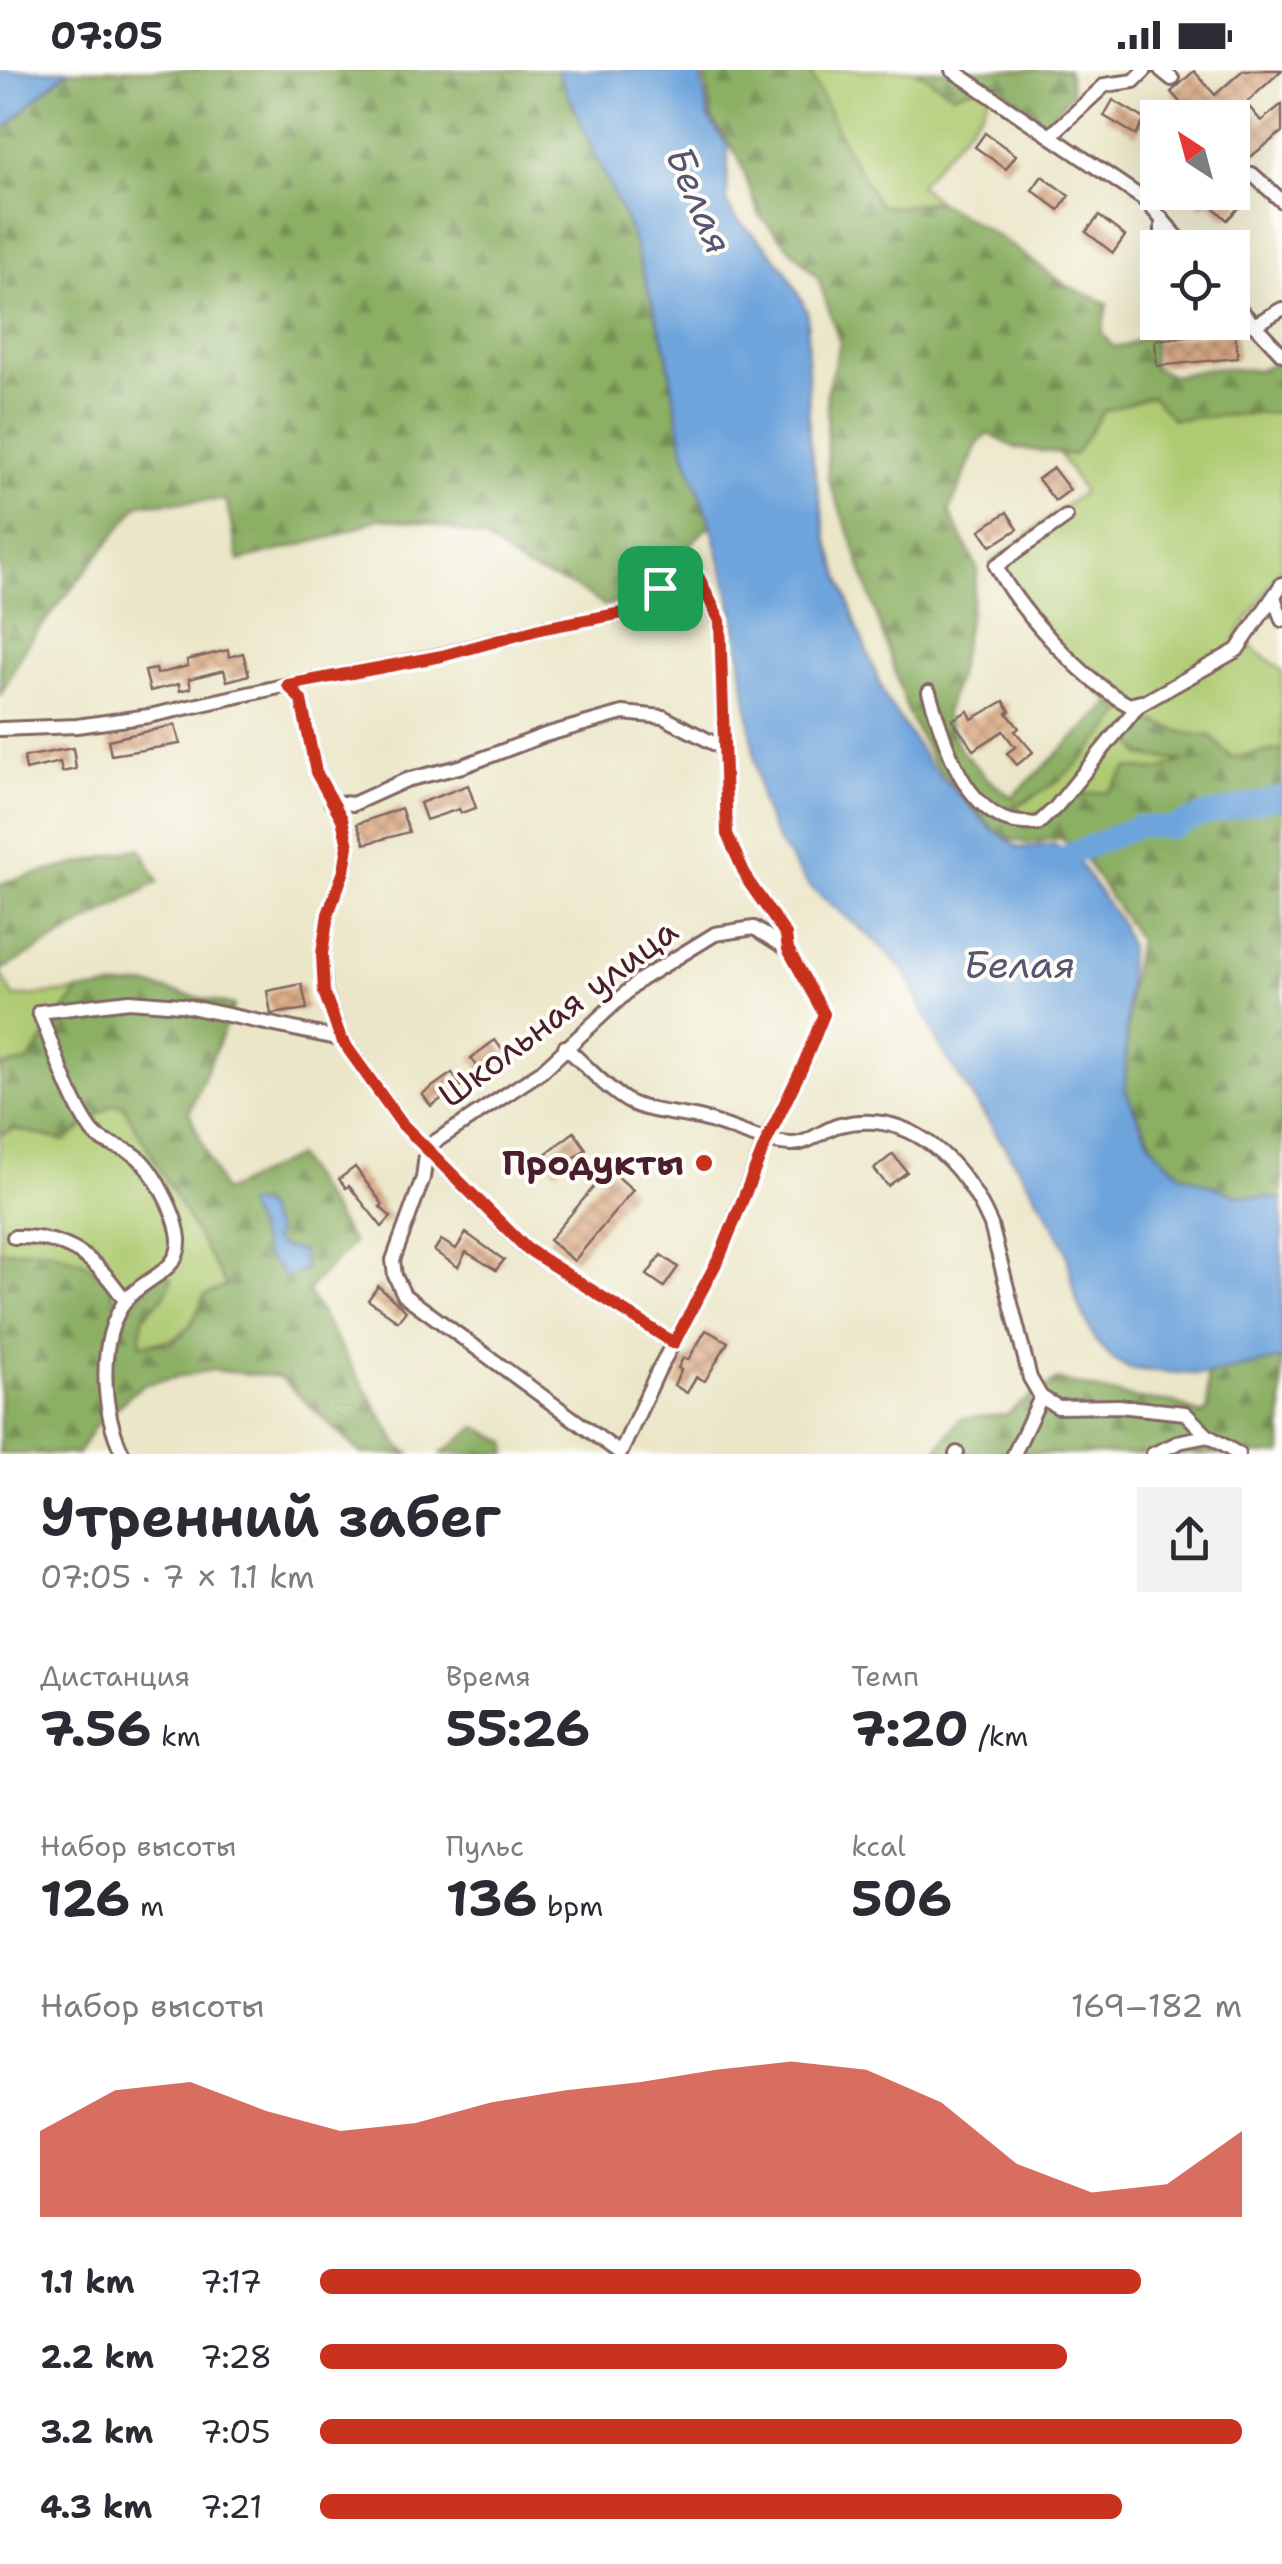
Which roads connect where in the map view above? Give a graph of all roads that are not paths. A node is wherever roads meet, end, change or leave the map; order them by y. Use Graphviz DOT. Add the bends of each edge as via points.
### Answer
graph roads {
  1 [pos="952,70"];
  2 [pos="1145,70"];
  3 [pos="1050,136"];
  4 [pos="1252,174"];
  5 [pos="1282,201"];
  6 [pos="1162,219"];
  7 [pos="1162,230"];
  8 [pos="1171,230"];
  9 [pos="1282,309"];
  10 [pos="1252,323"];
  11 [pos="1282,354"];
  12 [pos="1066,517"];
  13 [pos="1282,584"];
  14 [pos="1274,597"];
  15 [pos="1282,620"];
  16 [pos="288,685"];
  17 [pos="929,692"];
  18 [pos="1150,699"];
  19 [pos="0,729"];
  20 [pos="725,748"];
  21 [pos="331,802"];
  22 [pos="788,949"];
  23 [pos="341,1039"];
  24 [pos="565,1047"];
  25 [pos="766,1142"];
  26 [pos="427,1147"];
  27 [pos="14,1237"];
  28 [pos="125,1301"];
  29 [pos="674,1343"];
  30 [pos="1040,1398"];
  31 [pos="1208,1436"];
  32 [pos="620,1453"];
  33 [pos="123,1454"];
  34 [pos="1014,1454"];
  35 [pos="1153,1454"];
  36 [pos="1238,1454"];
  1 -- 3 [label="street"];
  2 -- 3 [label="street" via="1134,82 1105,86"];
  3 -- 6 [label="street" via="1146,200"];
  4 -- 5 [label="street"];
  6 -- 7 [label="street"];
  6 -- 8 [label="street"];
  9 -- 10 [label="street"];
  10 -- 11 [label="street"];
  12 -- 18 [label="street" via="996,566 1034,620 1107,693 1128,705"];
  13 -- 14 [label="street"];
  14 -- 15 [label="street"];
  14 -- 18 [label="street" via="1237,650"];
  16 -- 19 [label="street" via="149,716"];
  16 -- 20 [label="street" via="638,610 680,567 699,578 720,621"];
  16 -- 21 [label="street" via="301,700 316,772"];
  17 -- 18 [label="street" via="948,754 986,808 1000,818 1038,824 1128,716"];
  20 -- 21 [label="street" via="663,717 623,713 406,780 353,804"];
  20 -- 22 [label="street" via="727,834"];
  21 -- 23 [label="street" via="348,846 322,954 324,992"];
  22 -- 24 [label="street, Школьная улица" via="754,928 715,934 640,980"];
  22 -- 25 [label="street" via="824,1014"];
  23 -- 26 [label="street" via="402,1124"];
  23 -- 28 [label="street" via="181,1005 129,1001 38,1012 94,1134 148,1166 176,1224 180,1244 172,1262"];
  24 -- 25 [label="street" via="630,1102 706,1119"];
  24 -- 26 [label="street, Школьная улица" via="542,1071"];
  25 -- 29 [label="street" via="720,1256"];
  25 -- 30 [label="street" via="798,1144 867,1120 916,1132 934,1147 982,1204 991,1225"];
  26 -- 29 [label="street" via="526,1248"];
  26 -- 32 [label="street" via="423,1178 393,1260 404,1295"];
  27 -- 28 [label="street" via="77,1251 98,1264"];
  28 -- 33 [label="street" via="104,1355 112,1426"];
  29 -- 32 [label="street"];
  30 -- 31 [label="street" via="1058,1407 1184,1412"];
  30 -- 34 [label="street"];
  31 -- 35 [label="street"];
  31 -- 36 [label="street"];
}
